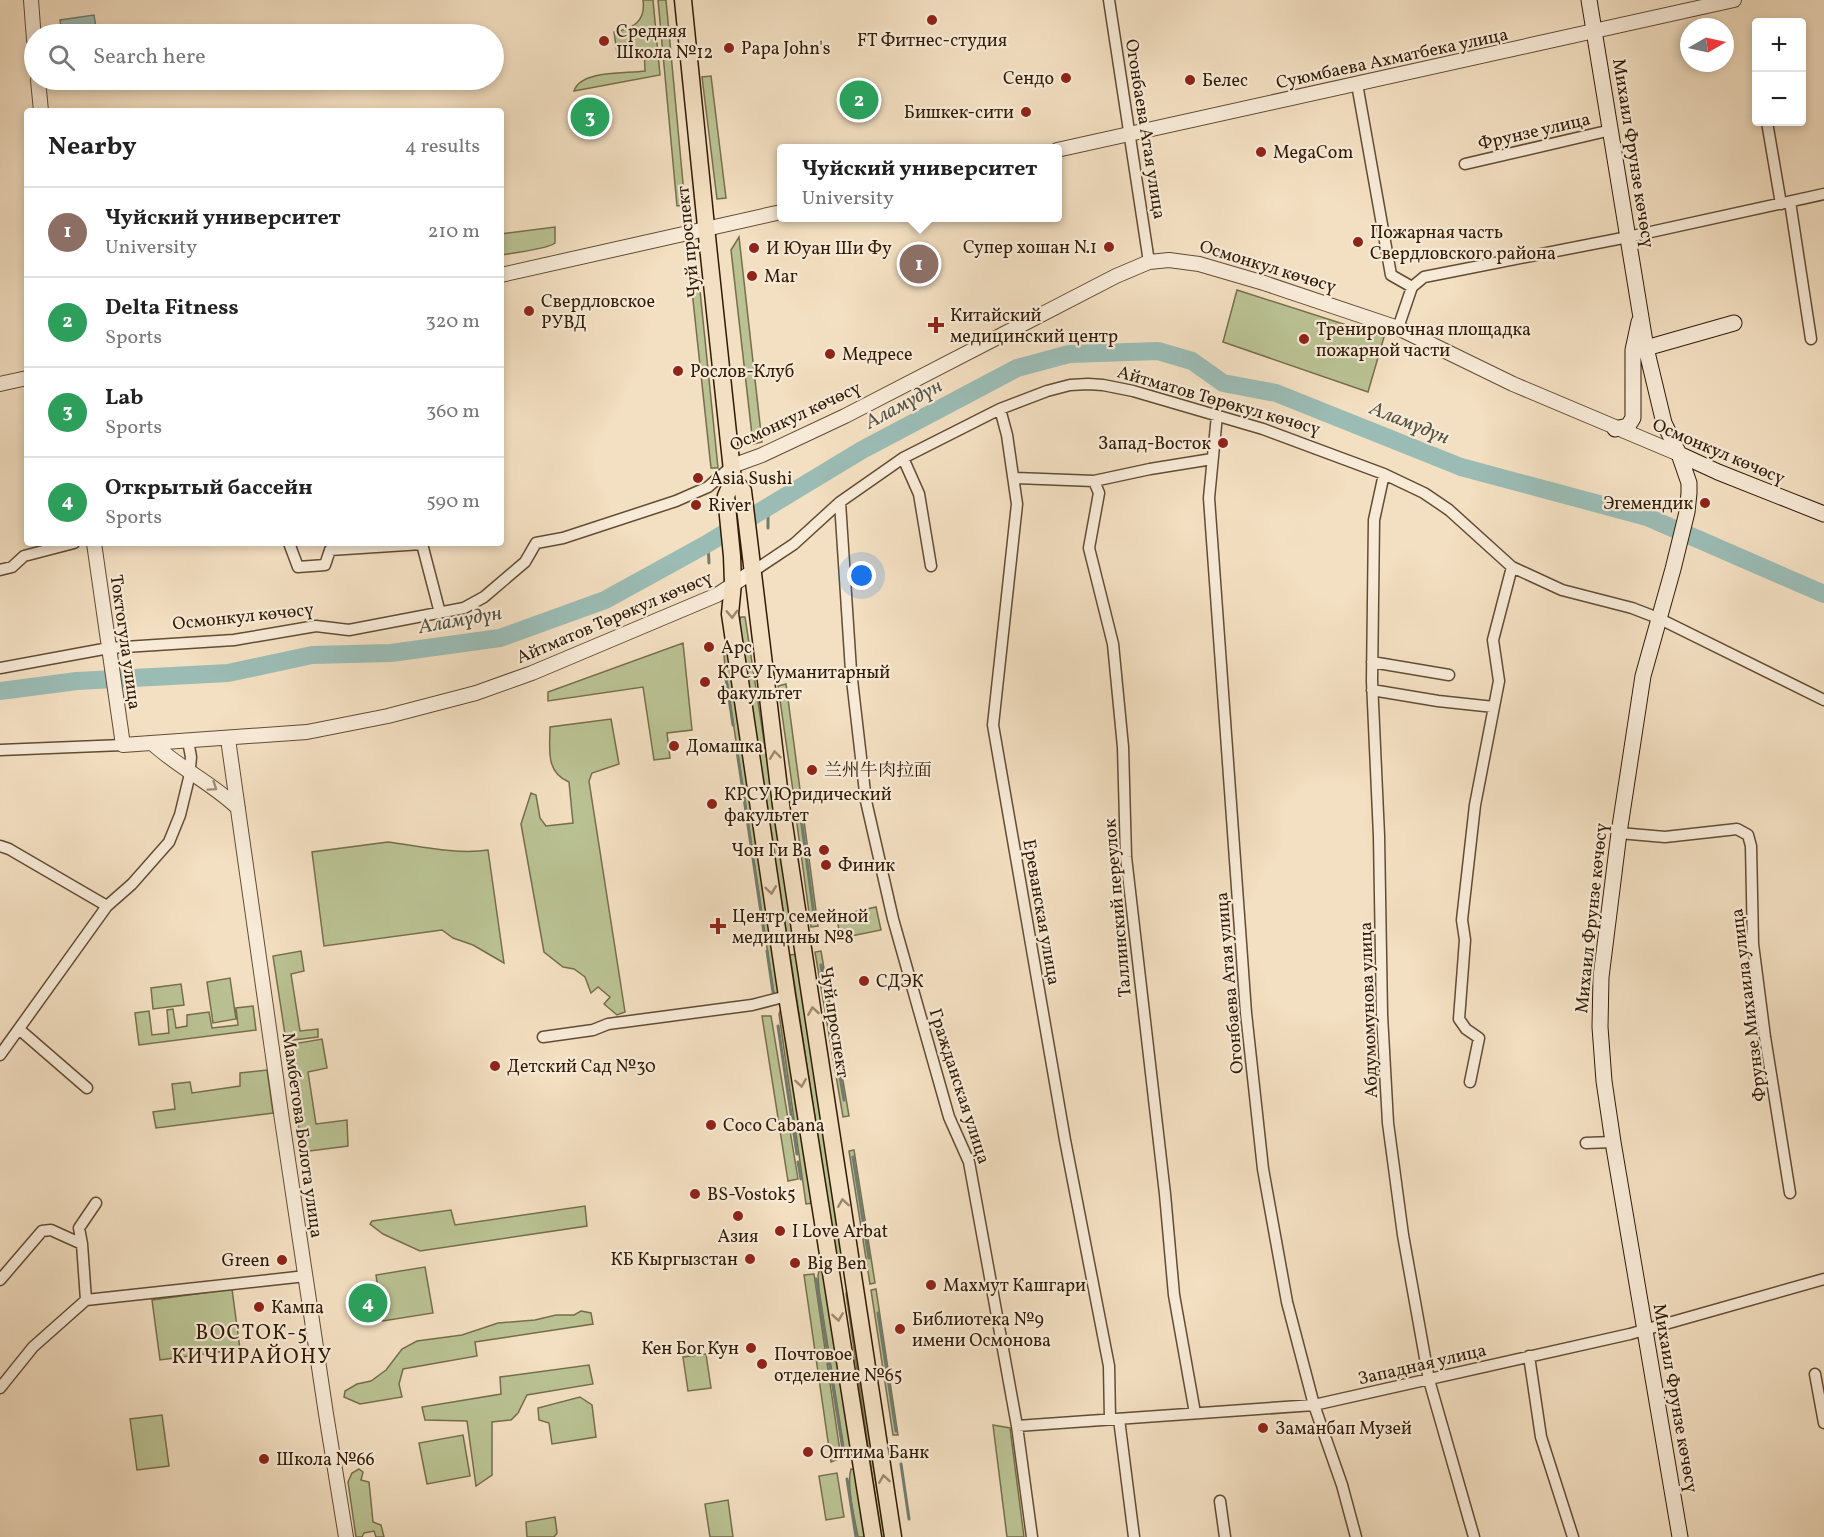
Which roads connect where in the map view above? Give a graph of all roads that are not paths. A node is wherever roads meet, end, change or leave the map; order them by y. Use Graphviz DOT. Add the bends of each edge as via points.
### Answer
graph roads {
  1 [pos="31,0"];
  2 [pos="683,0"];
  3 [pos="1109,0"];
  4 [pos="1589,0"];
  5 [pos="1734,0"];
  6 [pos="33,24"];
  7 [pos="1594,31"];
  8 [pos="1357,84"];
  9 [pos="39,90"];
  10 [pos="41,108"];
  11 [pos="1768,126"];
  12 [pos="1611,130"];
  13 [pos="1130,134"];
  14 [pos="1062,149"];
  15 [pos="1465,164"];
  16 [pos="1824,194"];
  17 [pos="1786,203"];
  18 [pos="777,213"];
  19 [pos="706,229"];
  20 [pos="1628,237"];
  21 [pos="1149,262"];
  22 [pos="504,274"];
  23 [pos="1412,287"];
  24 [pos="1640,313"];
  25 [pos="1734,323"];
  26 [pos="1398,328"];
  27 [pos="1811,339"];
  28 [pos="1646,348"];
  29 [pos="24,379"];
  30 [pos="0,384"];
  31 [pos="1000,409"];
  32 [pos="1217,415"];
  33 [pos="1615,429"];
  34 [pos="1679,454"];
  35 [pos="903,458"];
  36 [pos="1212,459"];
  37 [pos="1384,474"];
  38 [pos="1014,477"];
  39 [pos="736,479"];
  40 [pos="1094,481"];
  41 [pos="840,502"];
  42 [pos="1824,514"];
  43 [pos="62,546"];
  44 [pos="94,546"];
  45 [pos="290,546"];
  46 [pos="391,546"];
  47 [pos="423,546"];
  48 [pos="931,567"];
  49 [pos="1512,567"];
  50 [pos="0,570"];
  51 [pos="752,572"];
  52 [pos="733,583"];
  53 [pos="440,613"];
  54 [pos="1658,618"];
  55 [pos="109,650"];
  56 [pos="1372,662"];
  57 [pos="0,668"];
  58 [pos="1449,675"];
  59 [pos="1372,690"];
  60 [pos="1824,700"];
  61 [pos="1494,706"];
  62 [pos="228,739"];
  63 [pos="188,741"];
  64 [pos="152,743"];
  65 [pos="123,745"];
  66 [pos="0,750"];
  67 [pos="190,770"];
  68 [pos="238,808"];
  69 [pos="1619,833"];
  70 [pos="0,846"];
  71 [pos="107,906"];
  72 [pos="787,996"];
  73 [pos="20,1030"];
  74 [pos="543,1037"];
  75 [pos="0,1055"];
  76 [pos="1470,1082"];
  77 [pos="87,1088"];
  78 [pos="1613,1142"];
  79 [pos="1586,1143"];
  80 [pos="1790,1193"];
  81 [pos="96,1203"];
  82 [pos="82,1244"];
  83 [pos="306,1276"];
  84 [pos="855,1278"];
  85 [pos="1824,1279"];
  86 [pos="0,1280"];
  87 [pos="832,1282"];
  88 [pos="86,1300"];
  89 [pos="1645,1329"];
  90 [pos="1529,1356"];
  91 [pos="1815,1374"];
  92 [pos="1429,1380"];
  93 [pos="0,1388"];
  94 [pos="1314,1405"];
  95 [pos="1195,1413"];
  96 [pos="1115,1419"];
  97 [pos="1824,1423"];
  98 [pos="1017,1426"];
  99 [pos="1220,1502"];
  100 [pos="346,1537"];
  101 [pos="873,1537"];
  102 [pos="893,1537"];
  103 [pos="1032,1537"];
  104 [pos="1134,1537"];
  105 [pos="1225,1537"];
  106 [pos="1356,1537"];
  107 [pos="1474,1537"];
  108 [pos="1573,1537"];
  109 [pos="1680,1537"];
  1 -- 6 [label="street"];
  2 -- 19 [label="main road, Чуй проспект"];
  3 -- 13 [label="street, Огонбаева Атая улица"];
  4 -- 7 [label="main road, Михаил Фрунзе көчөсү"];
  5 -- 7 [label="street, Суюмбаева Ахматбека улица"];
  7 -- 8 [label="street, Суюмбаева Ахматбека улица"];
  7 -- 12 [label="main road, Михаил Фрунзе көчөсү"];
  8 -- 13 [label="street, Суюмбаева Ахматбека улица"];
  8 -- 23 [label="street" via="1391,275"];
  9 -- 10 [label="street"];
  11 -- 17 [label="street"];
  12 -- 15 [label="street, Фрунзе улица"];
  12 -- 20 [label="main road, Михаил Фрунзе көчөсү"];
  13 -- 14 [label="street, Суюмбаева Ахматбека улица"];
  13 -- 21 [label="street, Огонбаева Атая улица"];
  16 -- 17 [label="street"];
  17 -- 20 [label="street"];
  17 -- 27 [label="street"];
  18 -- 19 [label="street"];
  19 -- 22 [label="street"];
  19 -- 39 [label="main road, Чуй проспект"];
  20 -- 23 [label="street" via="1424,277"];
  20 -- 24 [label="main road, Михаил Фрунзе көчөсү"];
  21 -- 26 [label="street, Осмонкул көчөсү" via="1168,260 1220,269"];
  21 -- 39 [label="street, Осмонкул көчөсү" via="762,455"];
  23 -- 26 [label="street"];
  24 -- 28 [label="main road, Михаил Фрунзе көчөсү"];
  24 -- 33 [label="main road, Михаил Фрунзе көчөсү" via="1633,350 1633,418 1628,426"];
  25 -- 28 [label="main road"];
  26 -- 33 [label="street, Осмонкул көчөсү"];
  28 -- 34 [label="main road, Михаил Фрунзе көчөсү" via="1664,423"];
  29 -- 30 [label="street"];
  31 -- 32 [label="street, Айтматов Төрөкул көчөсү" via="1047,391 1088,384"];
  31 -- 35 [label="street, Айтматов Төрөкул көчөсү"];
  31 -- 38 [label="street, Ереванская улица"];
  32 -- 36 [label="street, Огонбаева Атая улица"];
  32 -- 37 [label="street, Айтматов Төрөкул көчөсү"];
  33 -- 34 [label="street, Осмонкул көчөсү"];
  34 -- 42 [label="main road, Осмонкул көчөсү"];
  34 -- 54 [label="main road, Михаил Фрунзе көчөсү" via="1689,483 1687,512"];
  35 -- 41 [label="street, Айтматов Төрөкул көчөсү"];
  35 -- 48 [label="street" via="919,494"];
  36 -- 40 [label="street"];
  36 -- 94 [label="street, Огонбаева Атая улица" via="1209,498 1250,1046 1263,1169 1283,1280"];
  37 -- 49 [label="street, Айтматов Төрөкул көчөсү" via="1449,510"];
  37 -- 56 [label="street, Абдумомунова улица" via="1374,520"];
  38 -- 40 [label="street"];
  38 -- 96 [label="street, Ереванская улица" via="1017,504 993,725"];
  39 -- 51 [label="main road, Чуй проспект"];
  39 -- 52 [label="main road" via="726,495"];
  39 -- 53 [label="street, Осмонкул көчөсү" via="563,538 536,543 525,562 484,597 464,608"];
  40 -- 95 [label="street, Таллинский переулок" via="1099,493 1089,548 1113,644 1123,747 1126,857 1174,1295"];
  41 -- 51 [label="street, Айтматов Төрөкул көчөсү" via="794,544"];
  41 -- 98 [label="street, Гражданская улица" via="851,671 866,801 895,929 950,1117 969,1162"];
  43 -- 50 [label="street" via="24,556 12,567"];
  44 -- 55 [label="street, Токтогула улица"];
  45 -- 46 [label="street" via="298,567 325,564 330,550"];
  47 -- 53 [label="street"];
  49 -- 54 [label="street, Айтматов Төрөкул көчөсү" via="1562,590"];
  49 -- 61 [label="street" via="1493,640 1499,681"];
  51 -- 52 [label="street, Айтматов Төрөкул көчөсү"];
  84 -- 51 [label="main road, Чуй проспект, one-way" via="783,816"];
  52 -- 62 [label="street, Айтматов Төрөкул көчөсү" via="706,600 476,693 307,732"];
  52 -- 72 [label="main road, one-way" via="730,614"];
  53 -- 55 [label="street, Осмонкул көчөсү" via="349,630 316,626 234,640"];
  54 -- 60 [label="street, Айтматов Төрөкул көчөсү"];
  54 -- 69 [label="main road, Михаил Фрунзе көчөсү" via="1643,676"];
  55 -- 57 [label="street, Осмонкул көчөсү"];
  55 -- 65 [label="street, Токтогула улица"];
  56 -- 58 [label="street"];
  56 -- 59 [label="street, Абдумомунова улица"];
  59 -- 61 [label="street"];
  59 -- 92 [label="street, Абдумомунова улица" via="1388,1123"];
  61 -- 76 [label="street" via="1475,805 1462,920 1465,940 1459,1019 1479,1038"];
  62 -- 63 [label="street, Айтматов Төрөкул көчөсү"];
  62 -- 68 [label="street, Мамбетова Болота улица"];
  63 -- 64 [label="street, Айтматов Төрөкул көчөсү"];
  63 -- 67 [label="street"];
  64 -- 65 [label="street, Айтматов Төрөкул көчөсү"];
  64 -- 67 [label="street"];
  65 -- 66 [label="street"];
  67 -- 68 [label="street, one-way"];
  67 -- 71 [label="street" via="169,842"];
  68 -- 83 [label="street, Мамбетова Болота улица"];
  69 -- 78 [label="main road, Михаил Фрунзе көчөсү" via="1601,977 1600,1027"];
  69 -- 80 [label="street, Фрунзе Михаила улица" via="1665,837 1737,829 1748,835 1755,956"];
  70 -- 71 [label="street"];
  71 -- 73 [label="street"];
  72 -- 74 [label="street" via="752,1005 608,1024"];
  72 -- 87 [label="main road, one-way"];
  73 -- 75 [label="street"];
  73 -- 77 [label="street"];
  78 -- 79 [label="street"];
  78 -- 89 [label="main road, Михаил Фрунзе көчөсү"];
  81 -- 82 [label="street" via="79,1228"];
  82 -- 86 [label="street" via="51,1230 42,1231"];
  82 -- 88 [label="street"];
  83 -- 88 [label="street"];
  83 -- 100 [label="street, Мамбетова Болота улица"];
  84 -- 87 [label="main road"];
  102 -- 84 [label="main road, Чуй проспект, one-way"];
  85 -- 89 [label="street, Западная улица"];
  87 -- 101 [label="main road, one-way"];
  88 -- 93 [label="street" via="33,1347"];
  89 -- 90 [label="street, Западная улица"];
  89 -- 109 [label="main road, Михаил Фрунзе көчөсү"];
  90 -- 92 [label="street, Западная улица"];
  90 -- 108 [label="street" via="1540,1437"];
  91 -- 97 [label="street"];
  92 -- 94 [label="street, Западная улица"];
  92 -- 107 [label="street, Абдумомунова улица"];
  94 -- 95 [label="street, Западная улица"];
  94 -- 106 [label="street, Огонбаева Атая улица"];
  95 -- 96 [label="street, Западная улица"];
  96 -- 98 [label="street, Западная улица"];
  96 -- 104 [label="street, Ереванская улица"];
  98 -- 103 [label="street, Гражданская улица"];
  99 -- 105 [label="street"];
}
